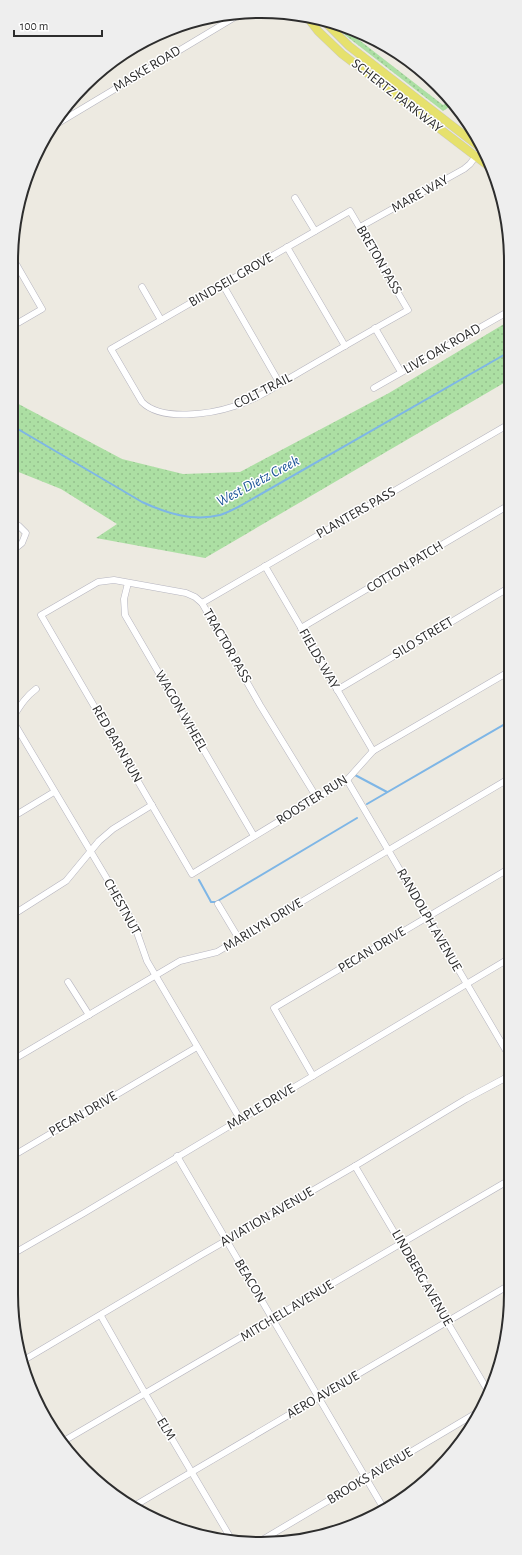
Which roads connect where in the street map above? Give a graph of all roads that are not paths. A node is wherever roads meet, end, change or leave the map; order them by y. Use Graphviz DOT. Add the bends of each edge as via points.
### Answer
graph roads {
  1 [pos="230,20"];
  2 [pos="312,24"];
  3 [pos="332,28"];
  4 [pos="63,120"];
  5 [pos="472,141"];
  6 [pos="479,154"];
  7 [pos="476,157"];
  8 [pos="483,163"];
  9 [pos="295,198"];
  10 [pos="350,211"];
  11 [pos="360,227"];
  12 [pos="315,231"];
  13 [pos="287,247"];
  14 [pos="18,267"];
  15 [pos="223,285"];
  16 [pos="142,287"];
  17 [pos="408,310"];
  18 [pos="504,314"];
  19 [pos="161,320"];
  20 [pos="18,323"];
  21 [pos="376,328"];
  22 [pos="345,346"];
  23 [pos="111,349"];
  24 [pos="401,372"];
  25 [pos="280,384"];
  26 [pos="374,388"];
  27 [pos="504,427"];
  28 [pos="504,508"];
  29 [pos="18,526"];
  30 [pos="18,546"];
  31 [pos="265,566"];
  32 [pos="128,583"];
  33 [pos="504,591"];
  34 [pos="202,603"];
  35 [pos="41,615"];
  36 [pos="301,628"];
  37 [pos="504,675"];
  38 [pos="36,690"];
  39 [pos="337,690"];
  40 [pos="18,707"];
  41 [pos="18,731"];
  42 [pos="373,751"];
  43 [pos="347,780"];
  44 [pos="504,782"];
  45 [pos="54,792"];
  46 [pos="317,798"];
  47 [pos="152,805"];
  48 [pos="18,814"];
  49 [pos="254,836"];
  50 [pos="388,851"];
  51 [pos="90,852"];
  52 [pos="504,872"];
  53 [pos="192,874"];
  54 [pos="218,904"];
  55 [pos="18,912"];
  56 [pos="427,917"];
  57 [pos="239,939"];
  58 [pos="504,962"];
  59 [pos="156,976"];
  60 [pos="68,982"];
  61 [pos="466,984"];
  62 [pos="89,1015"];
  63 [pos="197,1047"];
  64 [pos="504,1049"];
  65 [pos="18,1057"];
  66 [pos="313,1076"];
  67 [pos="504,1079"];
  68 [pos="240,1119"];
  69 [pos="18,1152"];
  70 [pos="176,1156"];
  71 [pos="355,1166"];
  72 [pos="504,1183"];
  73 [pos="227,1241"];
  74 [pos="401,1244"];
  75 [pos="18,1251"];
  76 [pos="504,1288"];
  77 [pos="101,1316"];
  78 [pos="273,1319"];
  79 [pos="447,1322"];
  80 [pos="27,1359"];
  81 [pos="486,1387"];
  82 [pos="146,1394"];
  83 [pos="318,1397"];
  84 [pos="471,1416"];
  85 [pos="66,1440"];
  86 [pos="192,1472"];
  87 [pos="366,1479"];
  88 [pos="138,1504"];
  89 [pos="381,1504"];
  90 [pos="229,1535"];
  91 [pos="268,1537"];
  1 -- 4 [label="street, MASKE ROAD"];
  2 -- 7 [label="main road, SCHERTZ PARKWAY" via="342,54"];
  3 -- 5 [label="main road, SCHERTZ PARKWAY" via="349,46"];
  6 -- 7 [label="street, MARE WAY"];
  7 -- 8 [label="main road, SCHERTZ PARKWAY"];
  7 -- 11 [label="street, MARE WAY" via="464,169"];
  9 -- 12 [label="street"];
  10 -- 11 [label="street, BRETON PASS"];
  10 -- 12 [label="street, BINDSEIL GROVE"];
  11 -- 17 [label="street, BRETON PASS"];
  12 -- 13 [label="street, BINDSEIL GROVE"];
  13 -- 15 [label="street, BINDSEIL GROVE"];
  13 -- 22 [label="street"];
  14 -- 20 [label="street" via="42,309"];
  15 -- 19 [label="street, BINDSEIL GROVE"];
  15 -- 25 [label="street"];
  16 -- 19 [label="street"];
  17 -- 21 [label="street, COLT TRAIL"];
  18 -- 24 [label="street, LIVE OAK ROAD"];
  19 -- 23 [label="street, BINDSEIL GROVE"];
  21 -- 22 [label="street, COLT TRAIL"];
  21 -- 24 [label="street"];
  22 -- 25 [label="street, COLT TRAIL"];
  23 -- 25 [label="street, COLT TRAIL" via="142,402 151,410 160,413 191,414 221,410 250,400"];
  24 -- 26 [label="street, LIVE OAK ROAD"];
  27 -- 31 [label="street, PLANTERS PASS"];
  28 -- 36 [label="street, COTTON PATCH"];
  29 -- 30 [label="street" via="26,533"];
  31 -- 34 [label="street, PLANTERS PASS"];
  31 -- 36 [label="street, FIELDS WAY"];
  32 -- 34 [label="street, TRACTOR PASS" via="186,593"];
  32 -- 35 [label="street, TRACTOR PASS" via="114,580 98,582"];
  32 -- 49 [label="street, WAGON WHEEL" via="124,599 125,614"];
  33 -- 39 [label="street, SILO STREET"];
  34 -- 46 [label="street, TRACTOR PASS"];
  35 -- 47 [label="street, RED BARN RUN"];
  36 -- 39 [label="street, FIELDS WAY"];
  37 -- 42 [label="street, ROOSTER RUN"];
  38 -- 40 [label="street"];
  39 -- 42 [label="street, FIELDS WAY"];
  41 -- 45 [label="street, CHESTNUT"];
  42 -- 43 [label="street, ROOSTER RUN"];
  43 -- 46 [label="street, ROOSTER RUN"];
  43 -- 50 [label="street, RANDOLPH AVENUE"];
  44 -- 50 [label="street, MARILYN DRIVE"];
  45 -- 48 [label="street"];
  45 -- 51 [label="street, CHESTNUT"];
  46 -- 49 [label="street, ROOSTER RUN"];
  47 -- 51 [label="street" via="113,829"];
  47 -- 53 [label="street, RED BARN RUN"];
  49 -- 53 [label="street, ROOSTER RUN"];
  50 -- 56 [label="street, RANDOLPH AVENUE"];
  50 -- 57 [label="street, MARILYN DRIVE"];
  51 -- 55 [label="street" via="66,881"];
  51 -- 59 [label="street, CHESTNUT" via="134,924 144,956"];
  52 -- 56 [label="street, PECAN DRIVE"];
  54 -- 57 [label="street"];
  56 -- 61 [label="street, RANDOLPH AVENUE"];
  56 -- 66 [label="street, PECAN DRIVE" via="274,1008"];
  57 -- 59 [label="street, MARILYN DRIVE" via="217,952 180,961"];
  58 -- 61 [label="street, MAPLE DRIVE"];
  59 -- 62 [label="street, MARILYN DRIVE"];
  59 -- 63 [label="street, CHESTNUT"];
  60 -- 62 [label="street"];
  61 -- 64 [label="street, RANDOLPH AVENUE"];
  61 -- 66 [label="street, MAPLE DRIVE"];
  62 -- 65 [label="street, MARILYN DRIVE"];
  63 -- 68 [label="street, CHESTNUT"];
  63 -- 69 [label="street, PECAN DRIVE"];
  66 -- 68 [label="street, MAPLE DRIVE"];
  67 -- 71 [label="street, AVIATION AVENUE"];
  68 -- 70 [label="street, MAPLE DRIVE"];
  70 -- 73 [label="street, BEACON"];
  70 -- 75 [label="street, MAPLE DRIVE"];
  71 -- 73 [label="street, AVIATION AVENUE"];
  71 -- 74 [label="street, LINDBERG AVENUE"];
  72 -- 74 [label="street, MITCHELL AVENUE"];
  73 -- 77 [label="street, AVIATION AVENUE"];
  73 -- 78 [label="street, BEACON"];
  74 -- 78 [label="street, MITCHELL AVENUE"];
  74 -- 79 [label="street, LINDBERG AVENUE"];
  76 -- 79 [label="street, AERO AVENUE"];
  77 -- 80 [label="street, AVIATION AVENUE"];
  77 -- 82 [label="street, ELM"];
  78 -- 82 [label="street, MITCHELL AVENUE"];
  78 -- 83 [label="street, BEACON"];
  79 -- 81 [label="street, LINDBERG AVENUE"];
  79 -- 83 [label="street, AERO AVENUE"];
  82 -- 85 [label="street, MITCHELL AVENUE"];
  82 -- 86 [label="street, ELM"];
  83 -- 86 [label="street, AERO AVENUE"];
  83 -- 87 [label="street, BEACON"];
  84 -- 87 [label="street, BROOKS AVENUE"];
  86 -- 88 [label="street, AERO AVENUE"];
  86 -- 90 [label="street, ELM"];
  87 -- 89 [label="street, BEACON"];
  87 -- 91 [label="street, BROOKS AVENUE"];
}
